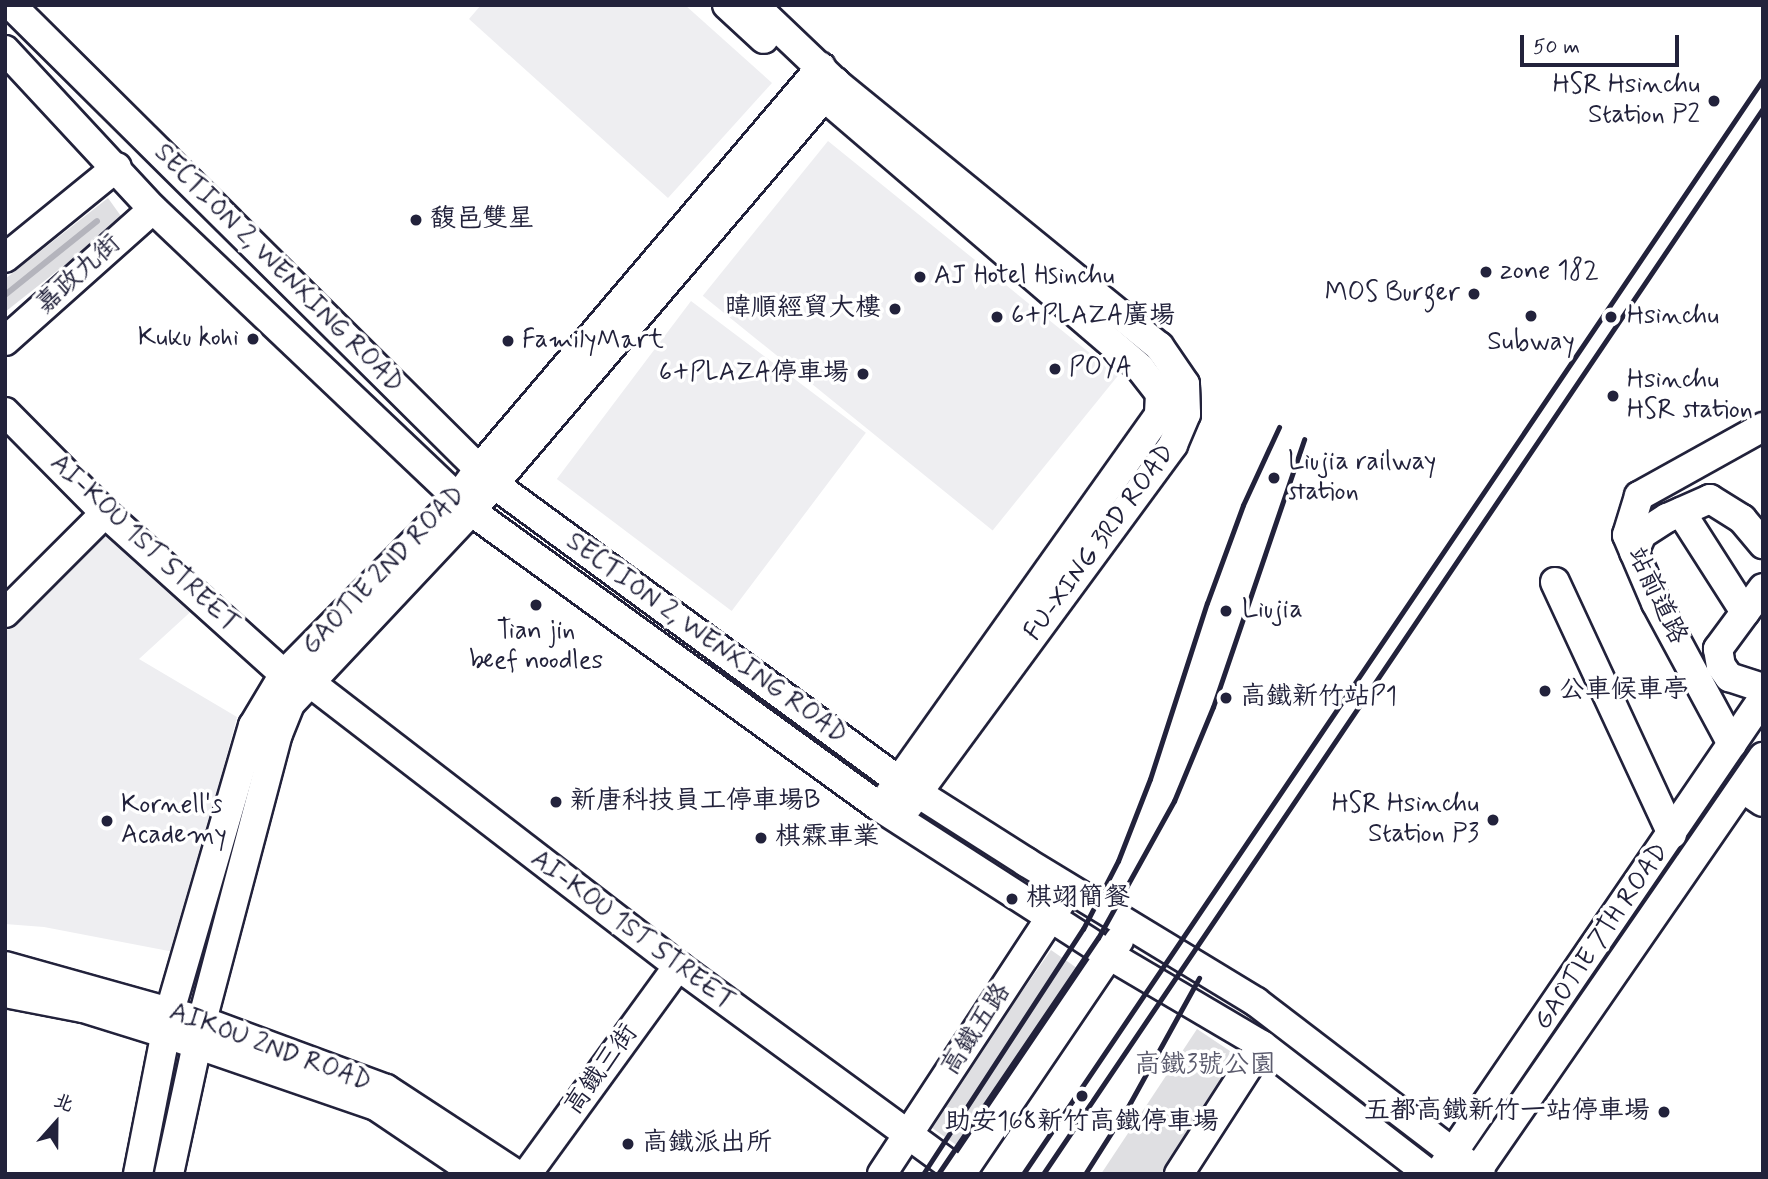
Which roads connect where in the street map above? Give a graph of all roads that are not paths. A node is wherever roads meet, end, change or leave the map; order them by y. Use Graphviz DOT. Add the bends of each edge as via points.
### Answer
graph roads {
  1 [pos="727,5"];
  2 [pos="754,5"];
  3 [pos="11,7"];
  4 [pos="5,50"];
  5 [pos="823,82"];
  6 [pos="117,167"];
  7 [pos="153,209"];
  8 [pos="5,258"];
  9 [pos="5,341"];
  10 [pos="5,412"];
  11 [pos="1763,427"];
  12 [pos="486,476"];
  13 [pos="464,505"];
  14 [pos="1681,512"];
  15 [pos="105,513"];
  16 [pos="1763,544"];
  17 [pos="1634,552"];
  18 [pos="1555,582"];
  19 [pos="1763,588"];
  20 [pos="1745,612"];
  21 [pos="5,613"];
  22 [pos="1671,630"];
  23 [pos="1718,649"];
  24 [pos="296,678"];
  25 [pos="1763,688"];
  26 [pos="1763,698"];
  27 [pos="1732,744"];
  28 [pos="1757,776"];
  29 [pos="909,786"];
  30 [pos="889,813"];
  31 [pos="1672,834"];
  32 [pos="1070,886"];
  33 [pos="1051,917"];
  34 [pos="1131,925"];
  35 [pos="1109,955"];
  36 [pos="5,966"];
  37 [pos="678,966"];
  38 [pos="5,993"];
  39 [pos="167,1022"];
  40 [pos="199,1032"];
  41 [pos="1262,1045"];
  42 [pos="907,1136"];
  43 [pos="1446,1163"];
  44 [pos="1478,1173"];
  45 [pos="138,1174"];
  46 [pos="169,1174"];
  47 [pos="477,1174"];
  48 [pos="516,1174"];
  49 [pos="527,1174"];
  50 [pos="882,1174"];
  51 [pos="961,1174"];
  52 [pos="1179,1174"];
  53 [pos="1429,1174"];
  1 -- 5 [label="street, FU-XING 3RD ROAD"];
  2 -- 5 [label="street, FU-XING 3RD ROAD"];
  3 -- 12 [label="street, SECTION 2, WENXING ROAD"];
  4 -- 6 [label="street, SECTION 2, WENXING ROAD"];
  5 -- 12 [label="street, GAOTIE 2ND ROAD"];
  5 -- 29 [label="street, FU-XING 3RD ROAD" via="1159,346 1185,384 1186,414 1173,445"];
  6 -- 7 [label="street, SECTION 2, WENXING ROAD"];
  6 -- 8 [label="street"];
  7 -- 9 [label="street, 嘉政九街"];
  7 -- 13 [label="street, SECTION 2, WENXING ROAD"];
  10 -- 15 [label="street, AI-KOU 1ST STREET"];
  11 -- 17 [label="street, 站前道路" via="1639,496 1627,535"];
  12 -- 13 [label="street, GAOTIE 2ND ROAD"];
  12 -- 29 [label="street, SECTION 2, WENXING ROAD"];
  13 -- 24 [label="street, GAOTIE 2ND ROAD"];
  13 -- 30 [label="street, SECTION 2, WENXING ROAD"];
  14 -- 16 [label="street" via="1710,499 1742,519"];
  14 -- 17 [label="street" via="1642,534"];
  14 -- 20 [label="street"];
  15 -- 21 [label="street"];
  15 -- 24 [label="street, AI-KOU 1ST STREET"];
  17 -- 22 [label="street, 站前道路"];
  18 -- 31 [label="street"];
  19 -- 20 [label="street"];
  20 -- 23 [label="street"];
  22 -- 23 [label="street"];
  22 -- 27 [label="street, 站前道路"];
  23 -- 25 [label="street" via="1729,677"];
  24 -- 37 [label="street, AI-KOU 1ST STREET"];
  24 -- 39 [label="street, GAOTIE 2ND ROAD" via="253,726"];
  24 -- 40 [label="street, GAOTIE 2ND ROAD"];
  26 -- 27 [label="street, GAOTIE 7TH ROAD"];
  27 -- 31 [label="street, GAOTIE 7TH ROAD"];
  28 -- 44 [label="street, GAOTIE 7TH ROAD"];
  29 -- 30 [label="street, FU-XING 3RD ROAD"];
  29 -- 32 [label="street, SECTION 2, WENXING ROAD"];
  30 -- 33 [label="street, SECTION 2, WENXING ROAD"];
  31 -- 43 [label="street, GAOTIE 7TH ROAD"];
  32 -- 33 [label="street, 高鐵五路"];
  32 -- 34 [label="street, SECTION 2, WENXING ROAD"];
  33 -- 35 [label="street, SECTION 2, WENXING ROAD"];
  33 -- 42 [label="street, 高鐵五路"];
  34 -- 35 [label="street"];
  34 -- 43 [label="street, SECTION 2, WENXING ROAD" via="1256,1002"];
  35 -- 41 [label="street, SECTION 2, WENXING ROAD"];
  35 -- 51 [label="street"];
  36 -- 39 [label="street, AIKOU 2ND ROAD"];
  37 -- 42 [label="street, AI-KOU 1ST STREET"];
  37 -- 49 [label="street, 高鐵三街"];
  38 -- 39 [label="street, AIKOU 2ND ROAD"];
  39 -- 40 [label="street, AIKOU 2ND ROAD"];
  39 -- 45 [label="street, GAOTIE 2ND ROAD"];
  40 -- 46 [label="street, GAOTIE 2ND ROAD"];
  40 -- 47 [label="street, AIKOU 2ND ROAD" via="376,1106"];
  40 -- 48 [label="street, AIKOU 2ND ROAD" via="386,1090"];
  41 -- 52 [label="street"];
  41 -- 53 [label="street, SECTION 2, WENXING ROAD"];
  42 -- 50 [label="street, 高鐵五路"];
  42 -- 51 [label="street, AI-KOU 1ST STREET"];
  43 -- 44 [label="street, SECTION 2, WENXING ROAD"];
}
